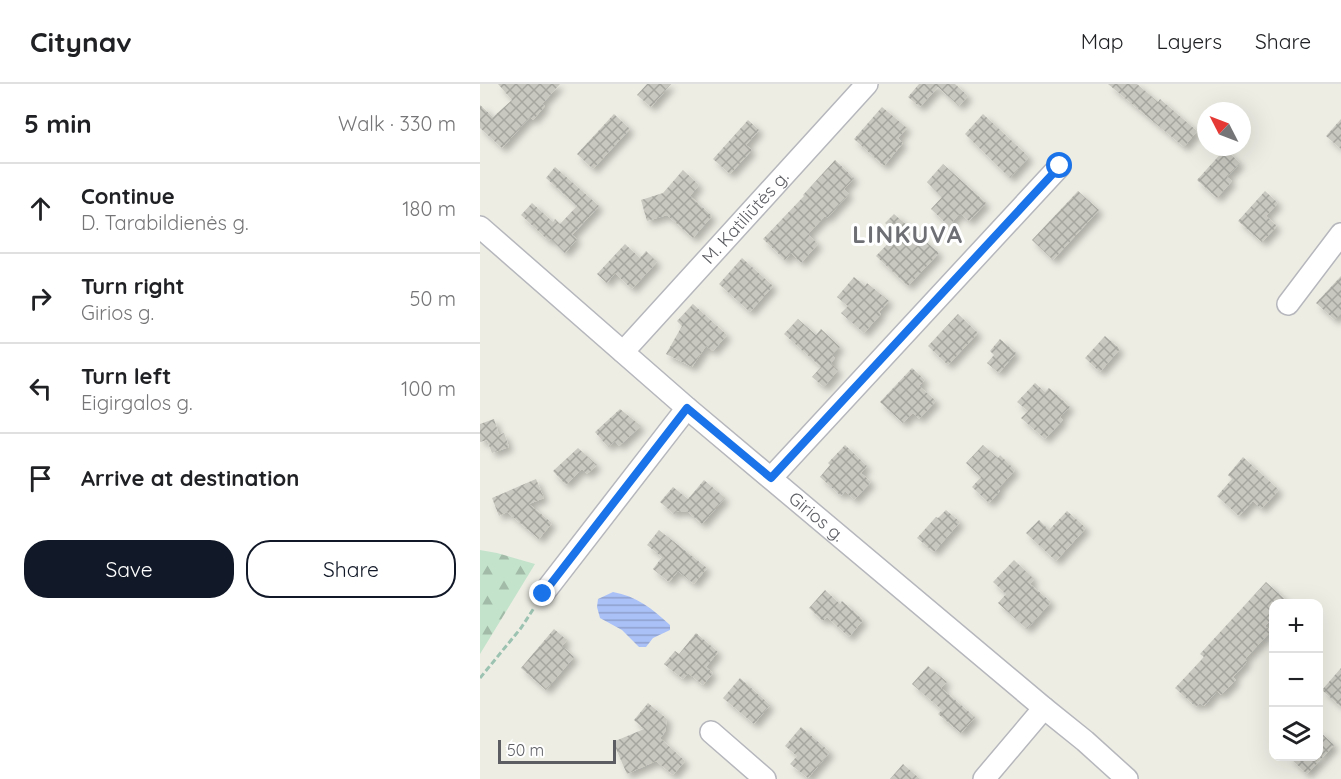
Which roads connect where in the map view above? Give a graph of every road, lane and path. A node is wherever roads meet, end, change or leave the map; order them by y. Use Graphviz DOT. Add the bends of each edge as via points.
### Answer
graph roads {
  1 [pos="867,84"];
  2 [pos="1060,166"];
  3 [pos="480,227"];
  4 [pos="1341,234"];
  5 [pos="1288,304"];
  6 [pos="623,352"];
  7 [pos="687,408"];
  8 [pos="771,478"];
  9 [pos="543,594"];
  10 [pos="480,678"];
  11 [pos="1044,708"];
  12 [pos="711,732"];
  13 [pos="765,779"];
  14 [pos="984,779"];
  15 [pos="1127,779"];
  1 -- 6 [label="street, M. Katiliūtės g."];
  2 -- 8 [label="street"];
  3 -- 6 [label="street, Girios g."];
  4 -- 5 [label="street"];
  6 -- 7 [label="street, Girios g."];
  7 -- 8 [label="street, Girios g."];
  7 -- 9 [label="street"];
  8 -- 11 [label="street, Girios g."];
  9 -- 10 [label="path"];
  11 -- 14 [label="street"];
  11 -- 15 [label="street, Girios g."];
  12 -- 13 [label="street"];
}
